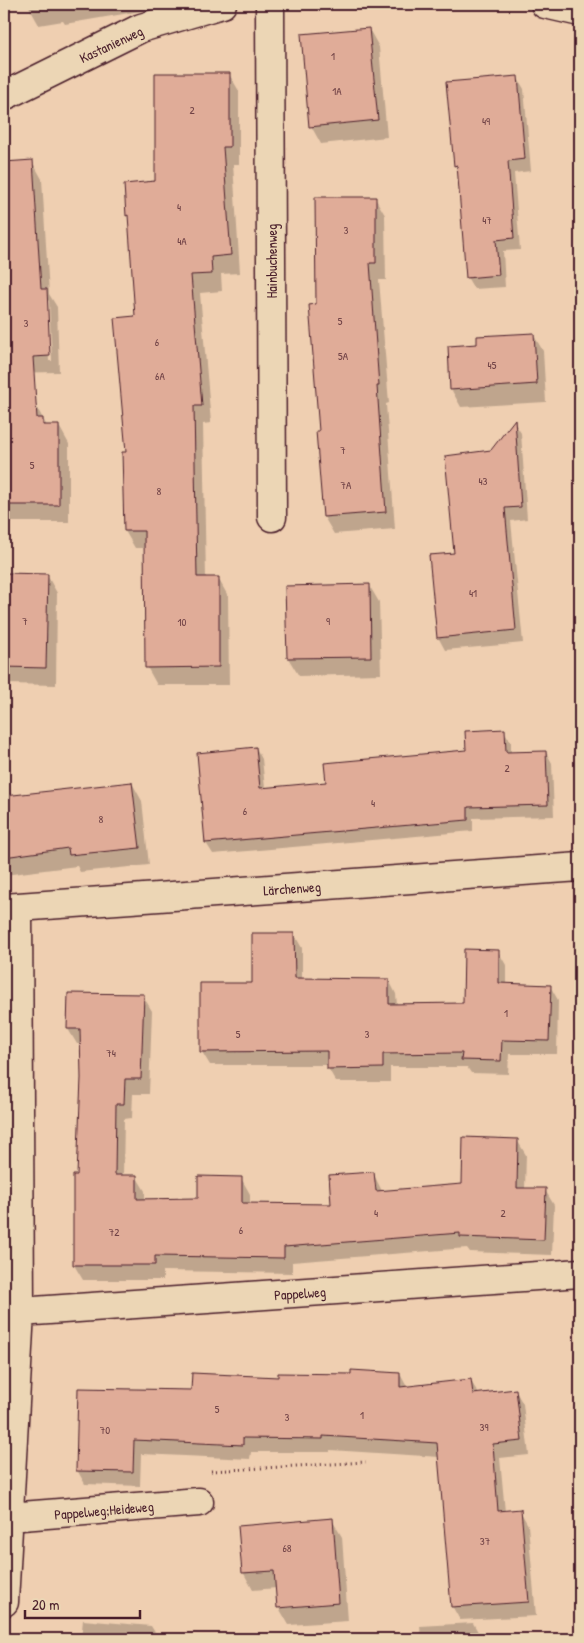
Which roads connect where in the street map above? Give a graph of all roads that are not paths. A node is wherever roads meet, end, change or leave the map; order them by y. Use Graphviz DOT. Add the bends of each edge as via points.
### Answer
graph roads {
  1 [pos="222,4"];
  2 [pos="270,4"];
  3 [pos="545,4"];
  4 [pos="580,12"];
  5 [pos="4,96"];
  6 [pos="272,518"];
  7 [pos="580,867"];
  8 [pos="11,908"];
  9 [pos="580,1273"];
  10 [pos="20,1312"];
  11 [pos="199,1502"];
  12 [pos="9,1517"];
  13 [pos="4,1602"];
  1 -- 5 [label="street, Kastanienweg" via="141,28"];
  2 -- 6 [label="street, Hainbuchenweg"];
  3 -- 4 [label="street"];
  7 -- 8 [label="street, Lärchenweg"];
  8 -- 10 [label="street"];
  9 -- 10 [label="street, Pappelweg"];
  10 -- 12 [label="street"];
  11 -- 12 [label="street, Pappelweg;Heideweg"];
  12 -- 13 [label="street"];
}
